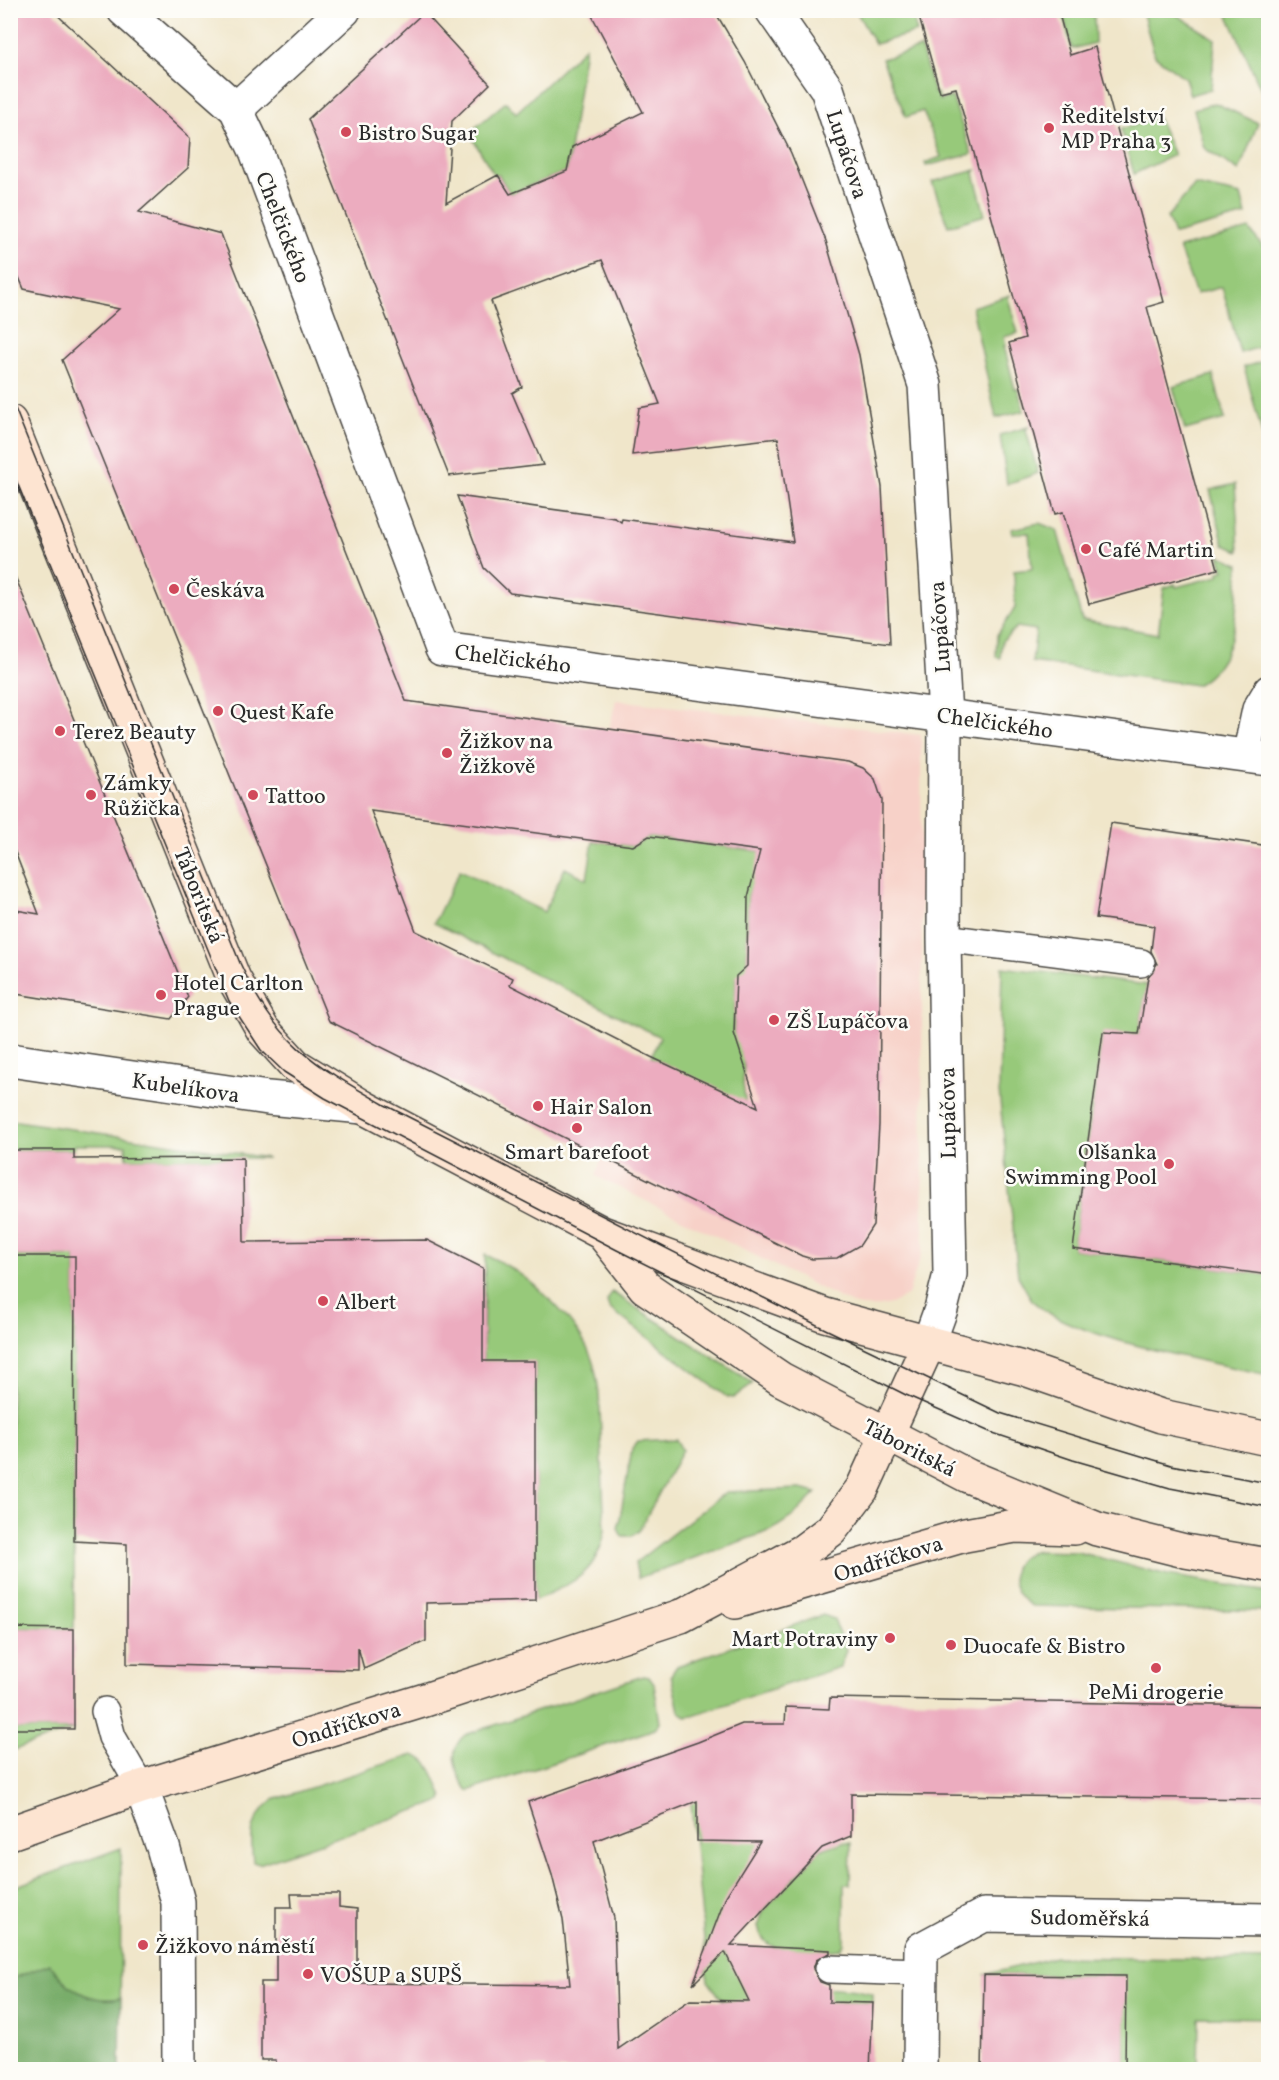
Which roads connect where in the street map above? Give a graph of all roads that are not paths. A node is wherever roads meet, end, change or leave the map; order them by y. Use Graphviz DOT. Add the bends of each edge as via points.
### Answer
graph roads {
  1 [pos="124,10"];
  2 [pos="344,10"];
  3 [pos="772,10"];
  4 [pos="236,109"];
  5 [pos="10,422"];
  6 [pos="1269,689"];
  7 [pos="945,715"];
  8 [pos="1257,758"];
  9 [pos="944,938"];
  10 [pos="1141,963"];
  11 [pos="10,1060"];
  12 [pos="363,1107"];
  13 [pos="602,1233"];
  14 [pos="927,1345"];
  15 [pos="887,1435"];
  16 [pos="1269,1439"];
  17 [pos="1097,1528"];
  18 [pos="1269,1565"];
  19 [pos="681,1616"];
  20 [pos="105,1711"];
  21 [pos="141,1786"];
  22 [pos="10,1833"];
  23 [pos="1269,1920"];
  24 [pos="921,1961"];
  25 [pos="830,1968"];
  26 [pos="179,2070"];
  27 [pos="920,2070"];
  1 -- 4 [label="street, Chelčického"];
  2 -- 4 [label="street"];
  3 -- 7 [label="street, Lupáčova" via="827,89 925,385"];
  4 -- 7 [label="street, Chelčického" via="260,162 442,649"];
  5 -- 12 [label="street, Táboritská" via="234,979 263,1030 295,1065"];
  6 -- 8 [label="lane" via="1256,709"];
  7 -- 8 [label="street, Chelčického"];
  7 -- 9 [label="street, Lupáčova"];
  9 -- 10 [label="lane"];
  9 -- 14 [label="street, Lupáčova" via="950,1274 942,1309"];
  11 -- 12 [label="street, Kubelíkova" via="268,1098"];
  12 -- 13 [label="street, Táboritská"];
  13 -- 14 [label="street, Táboritská" via="825,1315"];
  13 -- 15 [label="street, Táboritská" via="645,1287 781,1379"];
  14 -- 15 [label="street, Ondříčkova"];
  14 -- 16 [label="street, Táboritská" via="1022,1368 1161,1416"];
  15 -- 17 [label="street, Táboritská" via="968,1476"];
  15 -- 19 [label="street, Ondříčkova" via="862,1489 831,1530 803,1551"];
  17 -- 18 [label="street, Táboritská" via="1185,1551"];
  17 -- 19 [label="street, Ondříčkova" via="1015,1526 965,1535"];
  19 -- 21 [label="street, Ondříčkova" via="422,1701"];
  20 -- 21 [label="lane" via="112,1737"];
  21 -- 22 [label="street, Ondříčkova"];
  21 -- 26 [label="street" via="178,1902"];
  23 -- 24 [label="street, Sudoměřská" via="984,1915"];
  24 -- 25 [label="lane"];
  24 -- 27 [label="street"];
}
